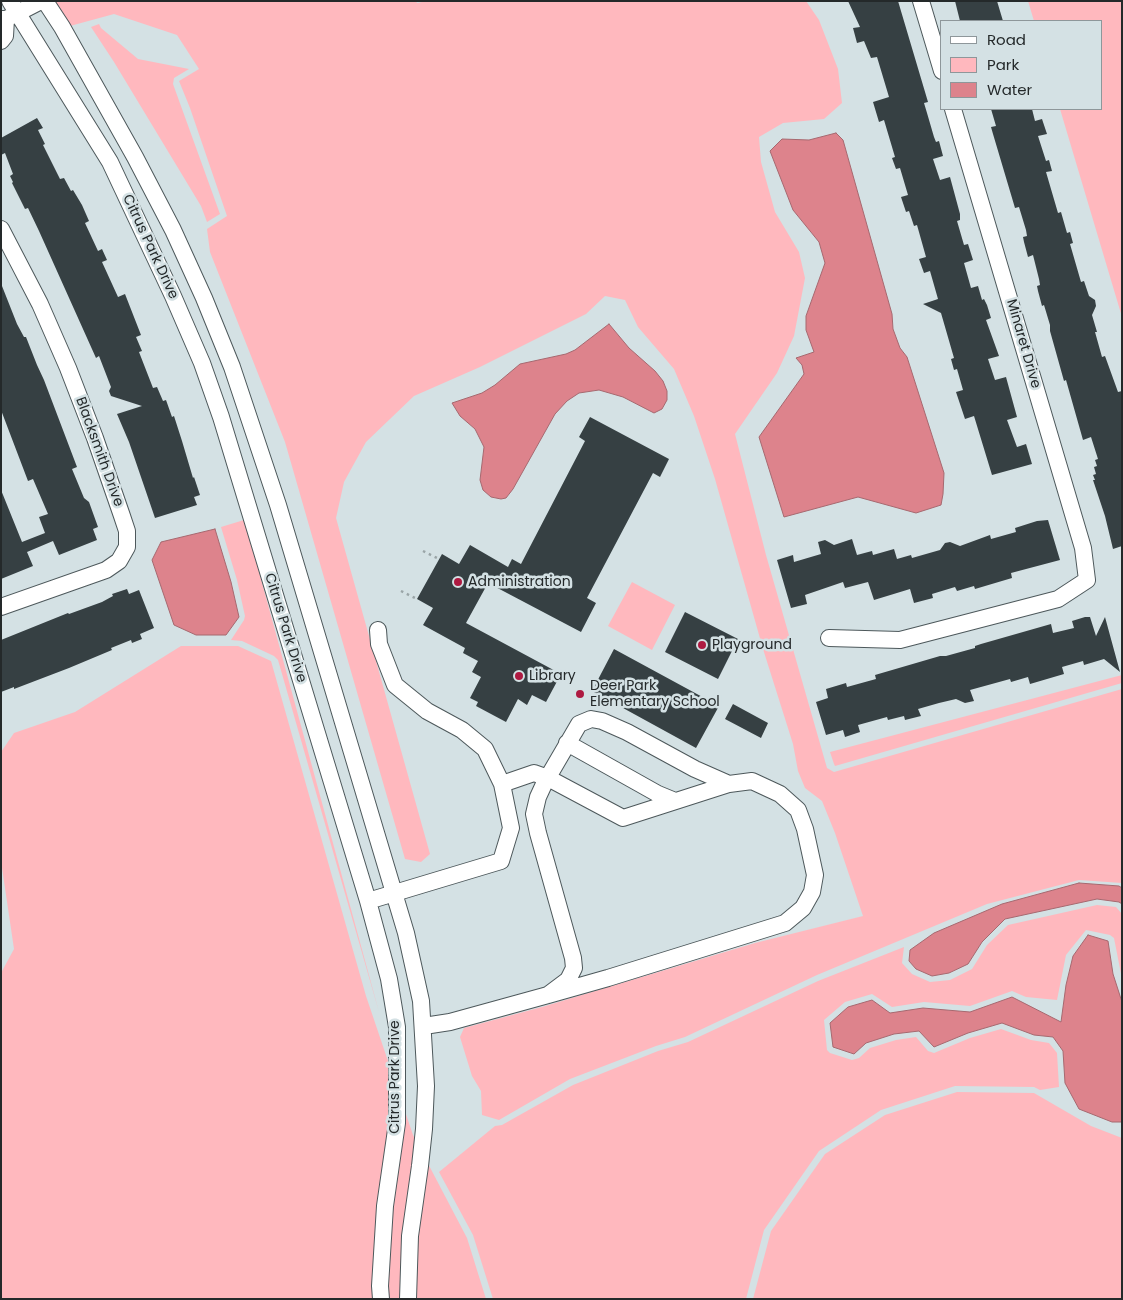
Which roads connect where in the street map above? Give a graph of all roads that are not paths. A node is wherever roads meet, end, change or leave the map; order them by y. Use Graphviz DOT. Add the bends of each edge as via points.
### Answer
graph roads {
  1 [pos="41,1"];
  2 [pos="45,1"];
  3 [pos="921,1"];
  4 [pos="9,13"];
  5 [pos="1,41"];
  6 [pos="940,64"];
  7 [pos="953,110"];
  8 [pos="4,240"];
  9 [pos="1,607"];
  10 [pos="378,630"];
  11 [pos="829,638"];
  12 [pos="568,743"];
  13 [pos="548,778"];
  14 [pos="502,784"];
  15 [pos="729,784"];
  16 [pos="676,801"];
  17 [pos="394,892"];
  18 [pos="368,900"];
  19 [pos="566,934"];
  20 [pos="601,980"];
  21 [pos="548,995"];
  22 [pos="424,1026"];
  23 [pos="380,1299"];
  24 [pos="408,1299"];
  1 -- 4 [label="street"];
  2 -- 17 [label="street, Citrus Park Drive" via="140,165 204,298 232,367 281,514"];
  3 -- 6 [label="street"];
  4 -- 5 [label="street"];
  4 -- 18 [label="street, Citrus Park Drive" via="110,162 202,363"];
  7 -- 11 [label="street, Minaret Drive" via="1083,548 1087,580 1058,599 900,640"];
  8 -- 9 [label="street, Blacksmith Drive" via="40,304 68,368 127,532 127,547 119,561 106,570"];
  10 -- 14 [label="street" via="379,644 395,685 427,711 462,730 485,749"];
  12 -- 13 [label="street"];
  12 -- 15 [label="street" via="579,724 591,719 602,721"];
  12 -- 16 [label="street"];
  13 -- 14 [label="street" via="534,773"];
  13 -- 16 [label="street" via="623,818"];
  13 -- 19 [label="street" via="534,814"];
  14 -- 17 [label="street" via="512,828 501,861"];
  15 -- 16 [label="street"];
  15 -- 20 [label="street" via="752,781 780,794 798,810 815,875 812,892 804,908 785,923"];
  17 -- 18 [label="street"];
  17 -- 22 [label="street, Citrus Park Drive" via="410,948"];
  18 -- 23 [label="street, Citrus Park Drive" via="390,979 396,1027 397,1123 386,1206"];
  19 -- 20 [label="street" via="588,978"];
  19 -- 21 [label="street" via="574,968 568,980"];
  20 -- 21 [label="street"];
  21 -- 22 [label="street"];
  22 -- 24 [label="street, Citrus Park Drive" via="424,1129 410,1236"];
}
